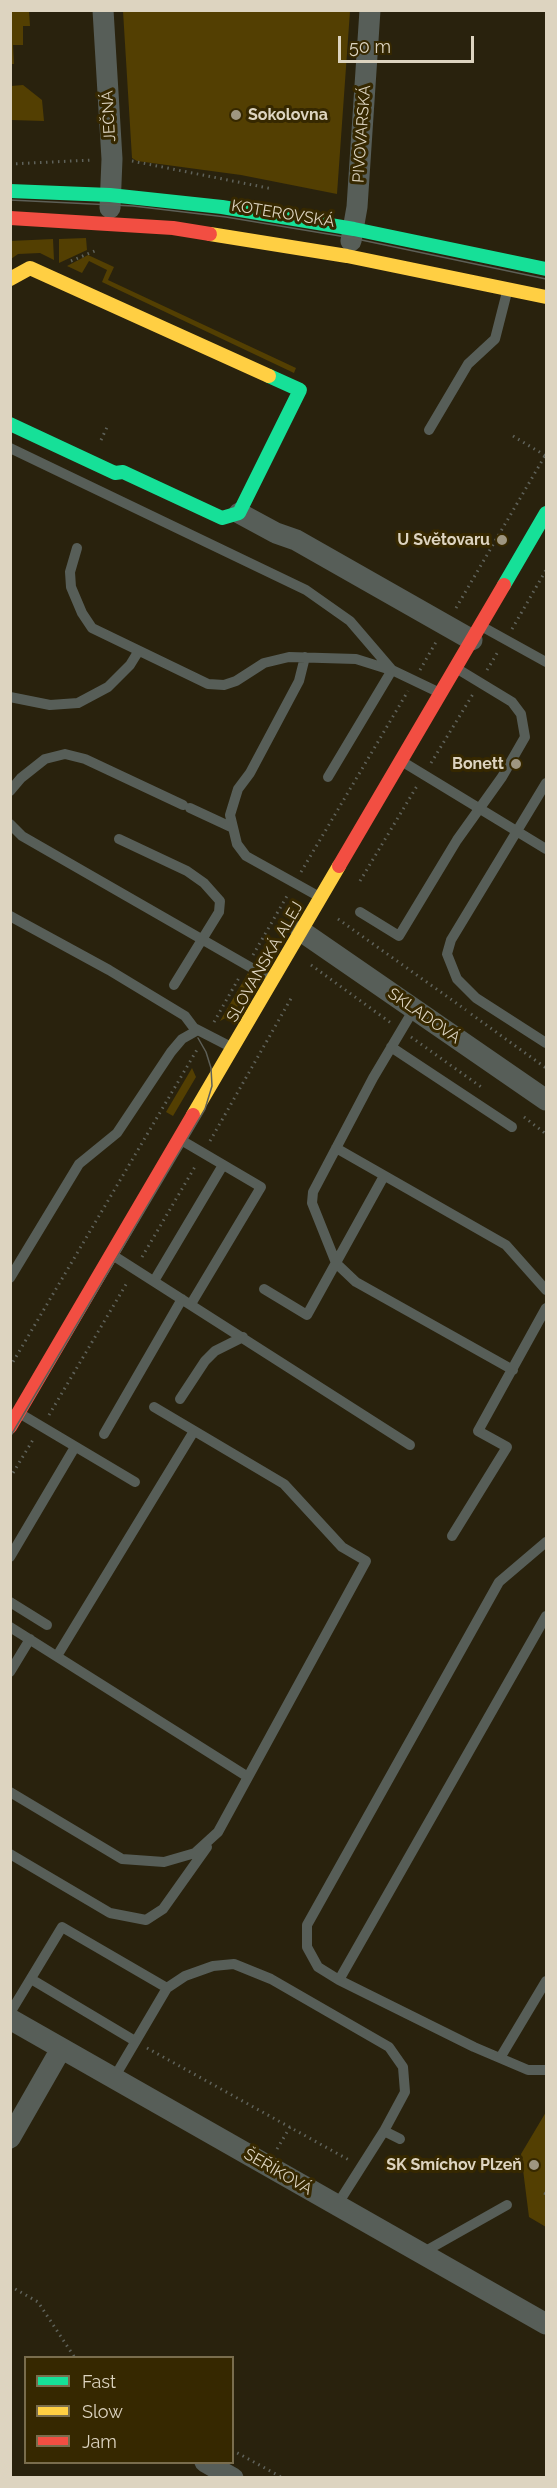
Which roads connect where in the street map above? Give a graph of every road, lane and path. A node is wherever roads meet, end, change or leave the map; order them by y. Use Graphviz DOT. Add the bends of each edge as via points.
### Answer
graph roads {
  1 [pos="104,10"];
  2 [pos="369,10"];
  3 [pos="10,191"];
  4 [pos="110,209"];
  5 [pos="10,218"];
  6 [pos="350,242"];
  7 [pos="546,269"];
  8 [pos="10,279"];
  9 [pos="508,289"];
  10 [pos="546,297"];
  11 [pos="10,424"];
  12 [pos="108,425"];
  13 [pos="429,430"];
  14 [pos="513,436"];
  15 [pos="101,440"];
  16 [pos="10,448"];
  17 [pos="546,455"];
  18 [pos="154,486"];
  19 [pos="143,512"];
  20 [pos="239,513"];
  21 [pos="546,513"];
  22 [pos="77,548"];
  23 [pos="546,570"];
  24 [pos="446,626"];
  25 [pos="476,633"];
  26 [pos="506,640"];
  27 [pos="138,651"];
  28 [pos="305,657"];
  29 [pos="546,662"];
  30 [pos="456,668"];
  31 [pos="392,670"];
  32 [pos="414,681"];
  33 [pos="479,684"];
  34 [pos="441,694"];
  35 [pos="10,697"];
  36 [pos="401,761"];
  37 [pos="424,774"];
  38 [pos="328,777"];
  39 [pos="546,783"];
  40 [pos="10,791"];
  41 [pos="480,809"];
  42 [pos="10,824"];
  43 [pos="233,828"];
  44 [pos="517,831"];
  45 [pos="119,839"];
  46 [pos="546,849"];
  47 [pos="295,883"];
  48 [pos="355,890"];
  49 [pos="320,898"];
  50 [pos="344,909"];
  51 [pos="360,912"];
  52 [pos="10,916"];
  53 [pos="338,919"];
  54 [pos="301,931"];
  55 [pos="202,939"];
  56 [pos="322,945"];
  57 [pos="247,964"];
  58 [pos="311,964"];
  59 [pos="305,974"];
  60 [pos="274,980"];
  61 [pos="174,986"];
  62 [pos="294,994"];
  63 [pos="414,1009"];
  64 [pos="401,1030"];
  65 [pos="202,1032"];
  66 [pos="546,1043"];
  67 [pos="391,1047"];
  68 [pos="234,1048"];
  69 [pos="546,1068"];
  70 [pos="488,1092"];
  71 [pos="546,1100"];
  72 [pos="517,1113"];
  73 [pos="512,1127"];
  74 [pos="546,1134"];
  75 [pos="181,1140"];
  76 [pos="336,1148"];
  77 [pos="203,1153"];
  78 [pos="223,1165"];
  79 [pos="384,1176"];
  80 [pos="111,1254"];
  81 [pos="336,1263"];
  82 [pos="135,1269"];
  83 [pos="10,1278"];
  84 [pos="154,1281"];
  85 [pos="264,1289"];
  86 [pos="546,1290"];
  87 [pos="187,1301"];
  88 [pos="546,1308"];
  89 [pos="243,1336"];
  90 [pos="10,1367"];
  91 [pos="513,1370"];
  92 [pos="180,1399"];
  93 [pos="154,1407"];
  94 [pos="18,1413"];
  95 [pos="10,1427"];
  96 [pos="41,1427"];
  97 [pos="194,1431"];
  98 [pos="104,1434"];
  99 [pos="410,1445"];
  100 [pos="75,1447"];
  101 [pos="10,1478"];
  102 [pos="135,1482"];
  103 [pos="452,1536"];
  104 [pos="546,1542"];
  105 [pos="10,1557"];
  106 [pos="10,1602"];
  107 [pos="546,1616"];
  108 [pos="47,1625"];
  109 [pos="10,1627"];
  110 [pos="30,1639"];
  111 [pos="57,1656"];
  112 [pos="10,1672"];
  113 [pos="248,1777"];
  114 [pos="10,1792"];
  115 [pos="218,1832"];
  116 [pos="10,1854"];
  117 [pos="31,1979"];
  118 [pos="339,1980"];
  119 [pos="546,1981"];
  120 [pos="167,1988"];
  121 [pos="10,2013"];
  122 [pos="10,2019"];
  123 [pos="135,2041"];
  124 [pos="61,2049"];
  125 [pos="500,2058"];
  126 [pos="546,2070"];
  127 [pos="114,2078"];
  128 [pos="290,2127"];
  129 [pos="384,2131"];
  130 [pos="10,2138"];
  131 [pos="400,2139"];
  132 [pos="267,2166"];
  133 [pos="361,2167"];
  134 [pos="337,2205"];
  135 [pos="507,2205"];
  136 [pos="422,2253"];
  137 [pos="10,2286"];
  138 [pos="546,2324"];
  139 [pos="74,2356"];
  140 [pos="234,2451"];
  141 [pos="207,2464"];
  142 [pos="233,2478"];
  143 [pos="283,2478"];
  1 -- 4 [label="street, JEČNÁ"];
  2 -- 6 [label="street, PIVOVARSKÁ"];
  3 -- 4 [label="street, KOTEROVSKÁ"];
  4 -- 5 [label="street, KOTEROVSKÁ"];
  4 -- 6 [label="street, KOTEROVSKÁ" via="173,228"];
  4 -- 6 [label="street, KOTEROVSKÁ" via="222,207"];
  6 -- 7 [label="street, KOTEROVSKÁ"];
  6 -- 9 [label="street, KOTEROVSKÁ"];
  8 -- 20 [label="street" via="30,268 300,390"];
  9 -- 10 [label="street, KOTEROVSKÁ"];
  9 -- 13 [label="lane" via="495,339 468,364"];
  11 -- 18 [label="street" via="115,473 123,472"];
  12 -- 15 [label="path"];
  14 -- 17 [label="path"];
  16 -- 19 [label="lane"];
  17 -- 24 [label="path"];
  18 -- 19 [label="lane"];
  18 -- 20 [label="street" via="222,518"];
  19 -- 31 [label="lane" via="325,602 350,621"];
  20 -- 24 [label="street" via="296,540"];
  21 -- 25 [label="street, SLOVANSKÁ ALEJ"];
  22 -- 27 [label="lane" via="70,572 71,586 82,613 97,632"];
  23 -- 26 [label="path"];
  24 -- 25 [label="street"];
  24 -- 32 [label="path"];
  25 -- 26 [label="lane"];
  25 -- 30 [label="street, SLOVANSKÁ ALEJ"];
  26 -- 29 [label="lane"];
  26 -- 33 [label="path"];
  27 -- 28 [label="lane" via="215,685 236,681 264,663"];
  27 -- 35 [label="lane" via="108,687 78,704 50,705"];
  28 -- 31 [label="lane" via="356,659"];
  28 -- 43 [label="lane" via="298,681 233,801"];
  30 -- 33 [label="lane"];
  30 -- 34 [label="street, SLOVANSKÁ ALEJ"];
  31 -- 32 [label="lane"];
  31 -- 38 [label="lane"];
  32 -- 34 [label="lane"];
  32 -- 47 [label="path"];
  33 -- 37 [label="path"];
  33 -- 41 [label="lane" via="512,702 521,714 525,737"];
  34 -- 36 [label="street, SLOVANSKÁ ALEJ"];
  36 -- 37 [label="lane"];
  36 -- 49 [label="street, SLOVANSKÁ ALEJ"];
  37 -- 41 [label="lane"];
  37 -- 48 [label="path"];
  39 -- 44 [label="lane"];
  40 -- 43 [label="lane" via="45,759 64,754 85,759"];
  41 -- 44 [label="lane"];
  41 -- 51 [label="lane" via="399,936"];
  42 -- 55 [label="lane" via="22,836"];
  43 -- 47 [label="lane" via="237,844 246,856"];
  44 -- 46 [label="lane"];
  44 -- 66 [label="lane" via="451,940 447,954 457,979 476,998"];
  45 -- 55 [label="lane" via="187,871 215,893 220,908"];
  47 -- 49 [label="lane"];
  47 -- 57 [label="path"];
  49 -- 54 [label="street, SLOVANSKÁ ALEJ"];
  50 -- 53 [label="path"];
  52 -- 65 [label="lane" via="186,1016"];
  53 -- 56 [label="path"];
  53 -- 69 [label="path"];
  54 -- 56 [label="street, SKLADOVÁ"];
  54 -- 60 [label="street, SLOVANSKÁ ALEJ"];
  55 -- 57 [label="lane"];
  55 -- 61 [label="lane"];
  56 -- 58 [label="path"];
  56 -- 63 [label="street, SKLADOVÁ"];
  57 -- 60 [label="lane"];
  57 -- 65 [label="path"];
  58 -- 59 [label="path"];
  58 -- 64 [label="path"];
  60 -- 68 [label="street, SLOVANSKÁ ALEJ"];
  62 -- 77 [label="path"];
  63 -- 64 [label="lane"];
  63 -- 71 [label="street, SKLADOVÁ"];
  64 -- 67 [label="lane"];
  64 -- 70 [label="path"];
  65 -- 68 [label="lane"];
  65 -- 83 [label="lane" via="182,1039 117,1133 79,1164"];
  65 -- 90 [label="path"];
  67 -- 73 [label="lane"];
  67 -- 76 [label="lane"];
  68 -- 75 [label="street, SLOVANSKÁ ALEJ"];
  72 -- 74 [label="path"];
  75 -- 77 [label="lane"];
  75 -- 80 [label="street, SLOVANSKÁ ALEJ"];
  76 -- 79 [label="lane"];
  76 -- 81 [label="lane" via="313,1192 312,1203"];
  77 -- 78 [label="lane"];
  77 -- 82 [label="path"];
  78 -- 84 [label="lane"];
  78 -- 87 [label="lane" via="261,1187"];
  79 -- 81 [label="lane"];
  79 -- 86 [label="lane" via="506,1245"];
  80 -- 82 [label="lane"];
  80 -- 94 [label="street, SLOVANSKÁ ALEJ"];
  81 -- 85 [label="lane" via="307,1315"];
  81 -- 91 [label="lane" via="356,1282"];
  82 -- 84 [label="lane"];
  82 -- 96 [label="path"];
  84 -- 87 [label="lane"];
  87 -- 89 [label="lane"];
  87 -- 98 [label="lane"];
  88 -- 91 [label="lane"];
  89 -- 92 [label="lane" via="205,1361"];
  89 -- 99 [label="lane"];
  91 -- 103 [label="lane" via="478,1431 507,1447"];
  93 -- 97 [label="lane"];
  94 -- 95 [label="street, SLOVANSKÁ ALEJ"];
  94 -- 96 [label="lane"];
  96 -- 100 [label="lane"];
  96 -- 101 [label="path"];
  97 -- 111 [label="lane"];
  97 -- 113 [label="lane" via="284,1484 342,1547 366,1561"];
  100 -- 102 [label="lane"];
  100 -- 105 [label="lane"];
  104 -- 118 [label="lane" via="499,1582 307,1925 307,1947 318,1967"];
  106 -- 108 [label="lane"];
  107 -- 118 [label="lane"];
  109 -- 110 [label="lane"];
  110 -- 111 [label="lane"];
  110 -- 112 [label="lane"];
  111 -- 113 [label="lane"];
  113 -- 115 [label="lane"];
  114 -- 115 [label="lane" via="122,1859 164,1862 195,1853"];
  115 -- 116 [label="lane" via="163,1909 146,1920 110,1913"];
  117 -- 120 [label="lane" via="62,1927"];
  117 -- 121 [label="lane"];
  117 -- 123 [label="lane"];
  118 -- 125 [label="lane"];
  119 -- 125 [label="lane"];
  120 -- 123 [label="lane"];
  120 -- 129 [label="lane" via="185,1976 213,1966 234,1964 271,1979 389,2048 403,2067 405,2092"];
  122 -- 124 [label="street, ŠEŘÍKOVÁ"];
  123 -- 127 [label="lane"];
  123 -- 128 [label="path"];
  124 -- 127 [label="street, ŠEŘÍKOVÁ"];
  124 -- 130 [label="street"];
  125 -- 126 [label="lane" via="528,2070"];
  127 -- 132 [label="street, ŠEŘÍKOVÁ"];
  128 -- 132 [label="path"];
  128 -- 133 [label="path"];
  129 -- 131 [label="lane"];
  129 -- 133 [label="lane"];
  132 -- 134 [label="street, ŠEŘÍKOVÁ"];
  133 -- 134 [label="lane"];
  134 -- 136 [label="street, ŠEŘÍKOVÁ"];
  135 -- 136 [label="lane"];
  136 -- 138 [label="street, ŠEŘÍKOVÁ"];
  137 -- 139 [label="path" via="38,2302"];
  140 -- 143 [label="path"];
  141 -- 142 [label="street"];
}
